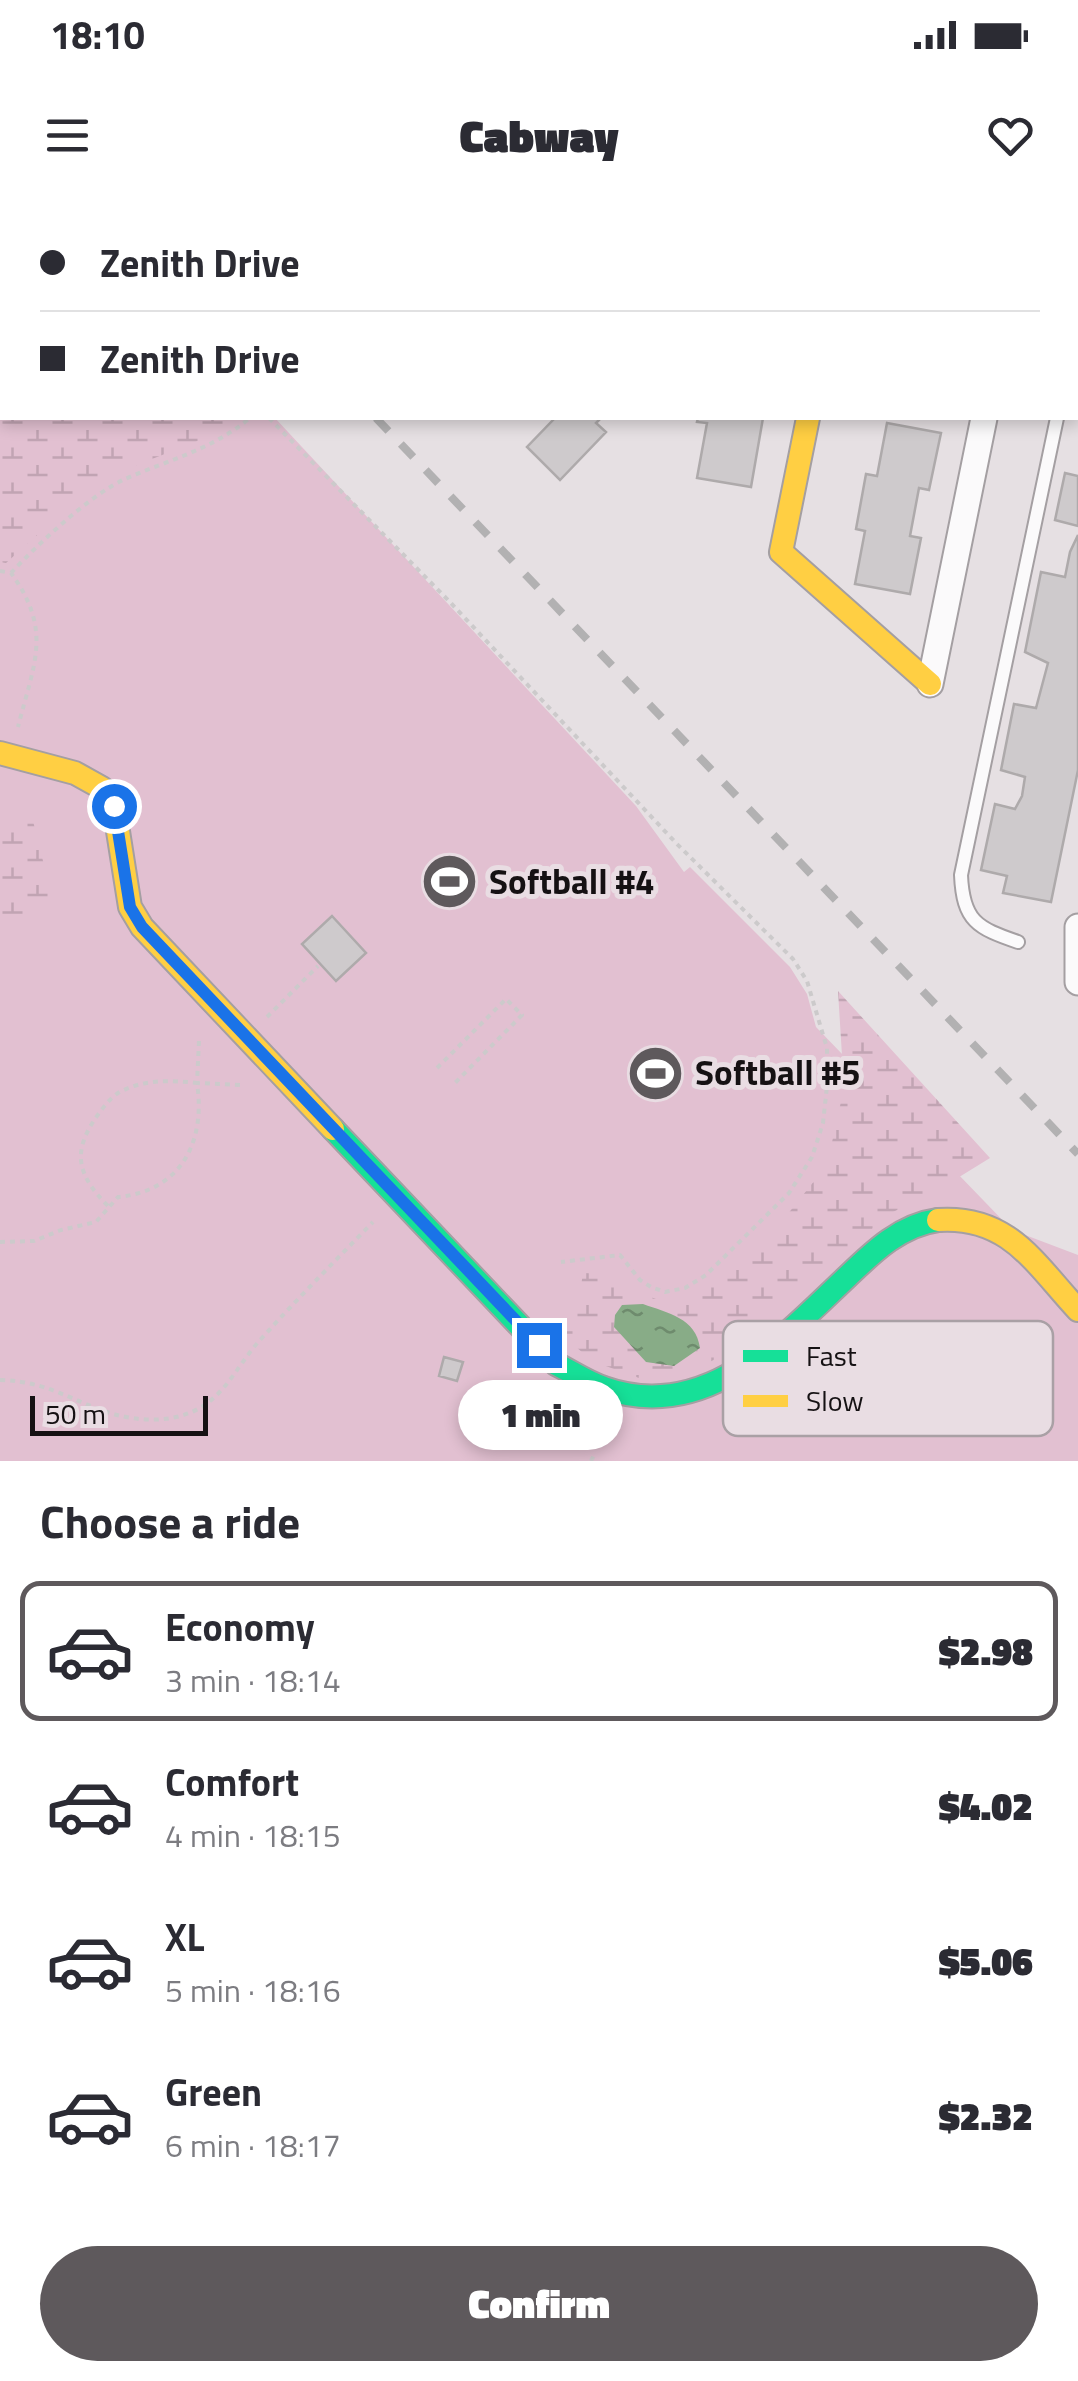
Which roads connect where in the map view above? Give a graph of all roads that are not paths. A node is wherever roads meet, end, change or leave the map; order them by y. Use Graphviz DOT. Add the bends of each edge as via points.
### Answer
graph roads {
  1 [pos="808,420"];
  2 [pos="984,420"];
  3 [pos="1058,420"];
  4 [pos="930,684"];
  5 [pos="6,754"];
  6 [pos="1077,935"];
  7 [pos="1018,942"];
  8 [pos="1078,982"];
  9 [pos="1078,1310"];
  10 [pos="797,1321"];
  11 [pos="723,1382"];
  1 -- 4 [label="street" via="782,552"];
  2 -- 4 [label="street"];
  3 -- 7 [label="lane" via="961,876 969,916 986,931"];
  5 -- 11 [label="street" via="102,788 114,806 130,907 142,927 556,1364 612,1393 662,1398"];
  6 -- 8 [label="street"];
  9 -- 10 [label="street" via="1010,1238 986,1225 932,1219 887,1238"];
}
